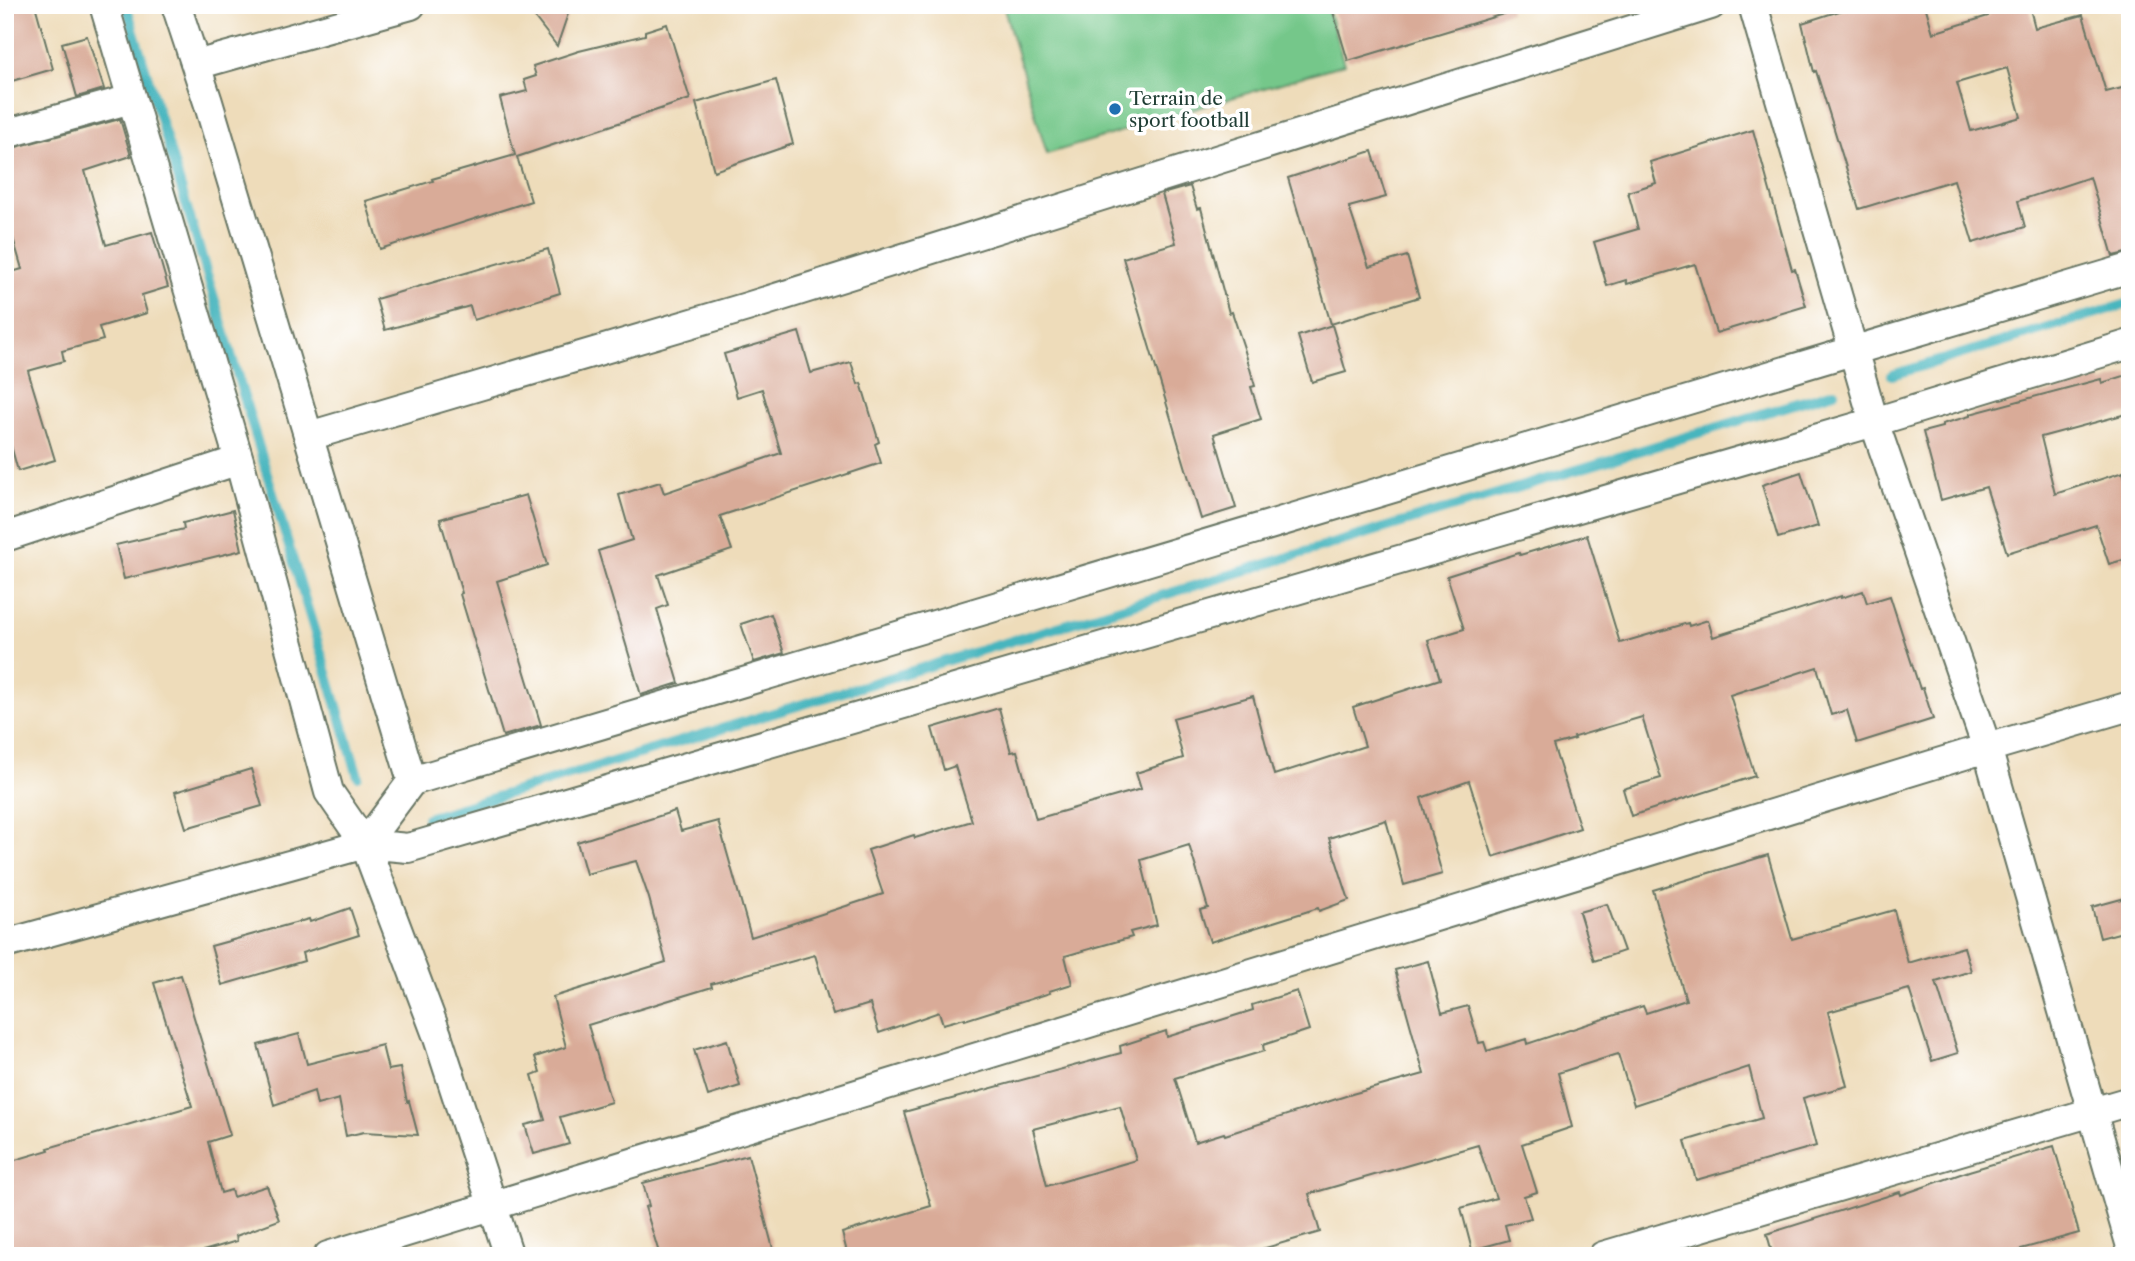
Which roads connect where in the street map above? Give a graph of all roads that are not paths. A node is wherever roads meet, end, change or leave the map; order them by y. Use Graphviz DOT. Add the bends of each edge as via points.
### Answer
graph roads {
  1 [pos="104,5"];
  2 [pos="176,5"];
  3 [pos="411,5"];
  4 [pos="1711,5"];
  5 [pos="1754,5"];
  6 [pos="197,65"];
  7 [pos="131,99"];
  8 [pos="5,134"];
  9 [pos="2130,268"];
  10 [pos="2130,344"];
  11 [pos="1856,359"];
  12 [pos="1871,412"];
  13 [pos="309,436"];
  14 [pos="239,460"];
  15 [pos="5,537"];
  16 [pos="2130,706"];
  17 [pos="1987,748"];
  18 [pos="412,781"];
  19 [pos="365,844"];
  20 [pos="5,944"];
  21 [pos="2130,1101"];
  22 [pos="2093,1113"];
  23 [pos="493,1205"];
  24 [pos="2130,1243"];
  25 [pos="328,1256"];
  26 [pos="509,1256"];
  27 [pos="1603,1256"];
  1 -- 7 [label="street"];
  2 -- 6 [label="street"];
  3 -- 6 [label="street"];
  4 -- 13 [label="street" via="759,303"];
  5 -- 11 [label="street"];
  6 -- 13 [label="street"];
  7 -- 8 [label="street"];
  7 -- 14 [label="street"];
  9 -- 11 [label="street"];
  10 -- 12 [label="street"];
  11 -- 12 [label="street"];
  11 -- 18 [label="street"];
  12 -- 17 [label="street"];
  12 -- 19 [label="street" via="408,848"];
  13 -- 18 [label="street"];
  14 -- 15 [label="street"];
  14 -- 19 [label="street" via="329,792"];
  16 -- 17 [label="street"];
  17 -- 22 [label="street"];
  17 -- 23 [label="street"];
  18 -- 19 [label="street"];
  19 -- 20 [label="street"];
  19 -- 23 [label="street" via="438,1035"];
  21 -- 22 [label="street"];
  22 -- 24 [label="street"];
  22 -- 27 [label="street"];
  23 -- 25 [label="street"];
  23 -- 26 [label="street"];
}
